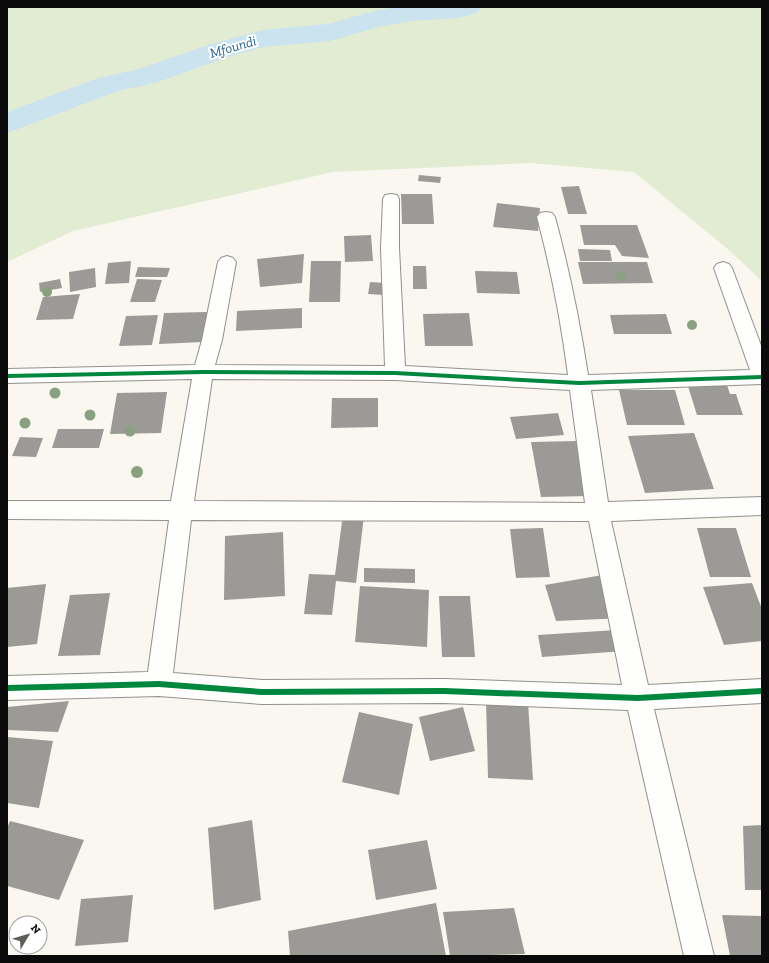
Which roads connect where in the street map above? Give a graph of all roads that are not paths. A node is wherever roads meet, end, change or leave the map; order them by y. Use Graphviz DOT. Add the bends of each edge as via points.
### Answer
graph roads {
  1 [pos="392,199"];
  2 [pos="546,217"];
  3 [pos="227,262"];
  4 [pos="723,268"];
  5 [pos="203,372"];
  6 [pos="395,373"];
  7 [pos="7,376"];
  8 [pos="762,376"];
  9 [pos="579,383"];
  10 [pos="762,506"];
  11 [pos="7,510"];
  12 [pos="181,511"];
  13 [pos="598,512"];
  14 [pos="159,684"];
  15 [pos="7,688"];
  16 [pos="762,691"];
  17 [pos="638,698"];
  18 [pos="700,956"];
  1 -- 6 [label="street" via="390,248"];
  2 -- 9 [label="street" via="571,324"];
  3 -- 5 [label="street"];
  4 -- 8 [label="street"];
  5 -- 6 [label="street"];
  5 -- 7 [label="street"];
  5 -- 12 [label="street"];
  6 -- 9 [label="street"];
  8 -- 9 [label="street"];
  9 -- 13 [label="street"];
  10 -- 13 [label="street"];
  11 -- 12 [label="street"];
  12 -- 13 [label="street"];
  12 -- 14 [label="street"];
  13 -- 17 [label="street"];
  14 -- 15 [label="street"];
  14 -- 17 [label="street" via="262,692 444,691"];
  16 -- 17 [label="street"];
  17 -- 18 [label="street"];
}
